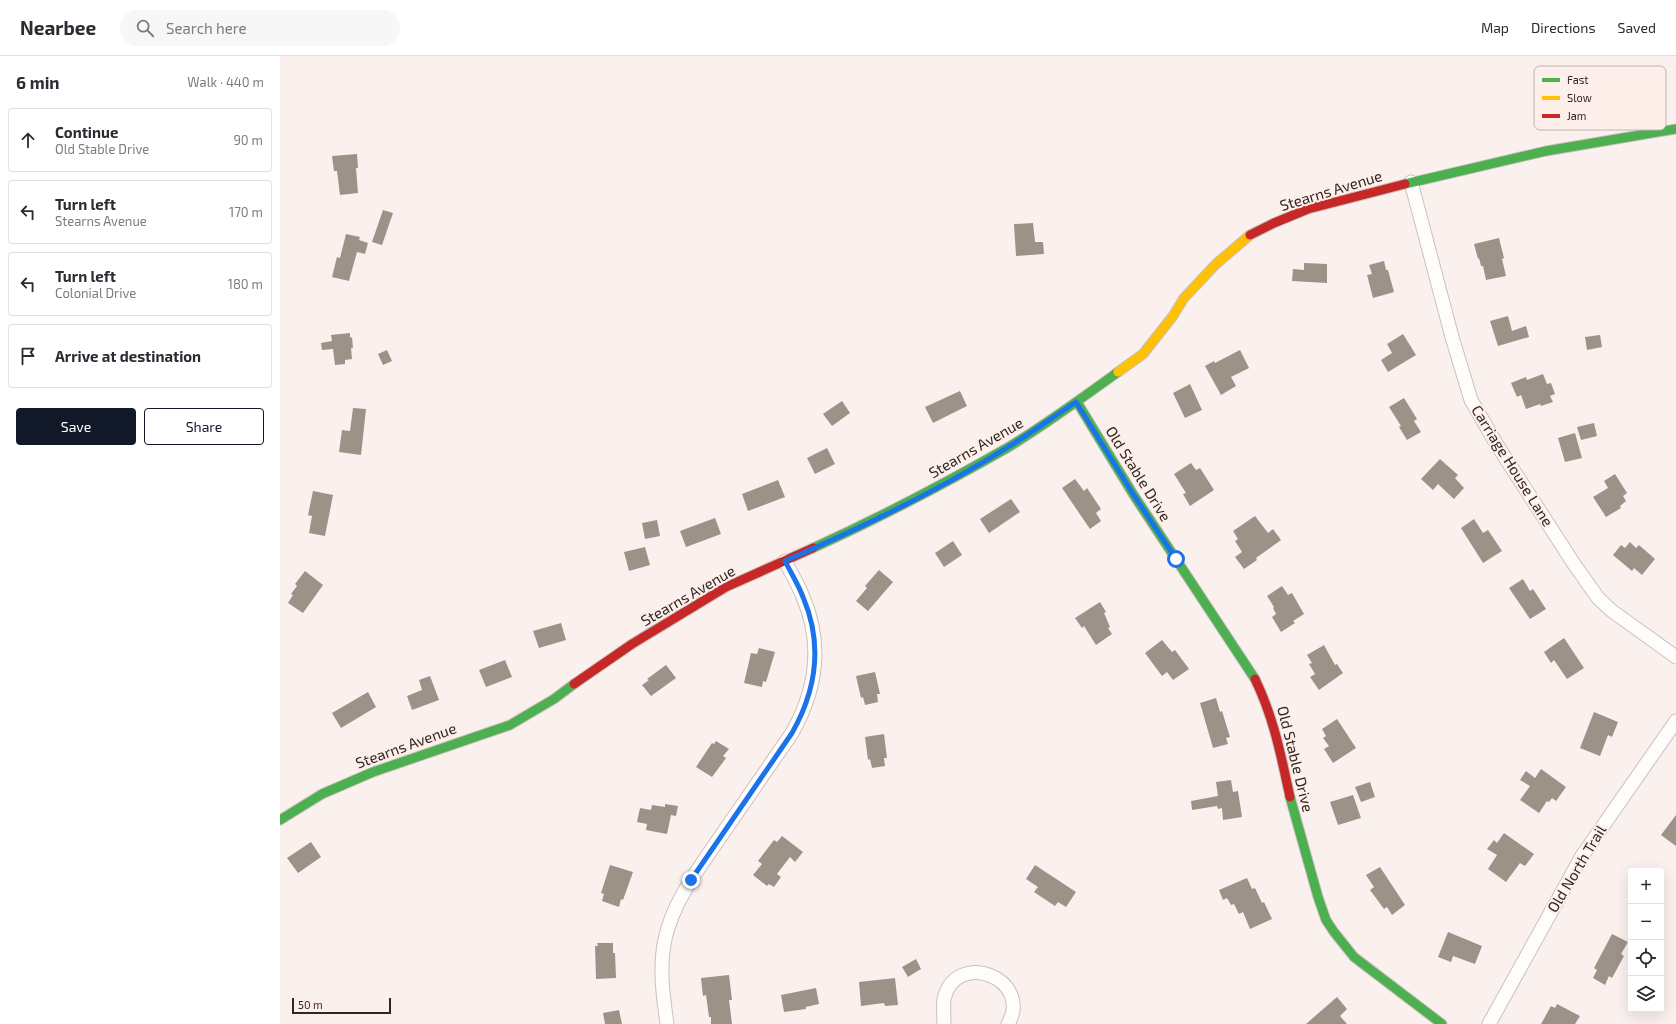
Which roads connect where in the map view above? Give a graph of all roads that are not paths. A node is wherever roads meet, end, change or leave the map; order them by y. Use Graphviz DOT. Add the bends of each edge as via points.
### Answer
graph roads {
  1 [pos="1676,129"];
  2 [pos="1411,182"];
  3 [pos="1076,402"];
  4 [pos="785,561"];
  5 [pos="1676,658"];
  6 [pos="1676,721"];
  7 [pos="280,820"];
  8 [pos="667,1024"];
  9 [pos="944,1024"];
  10 [pos="1008,1024"];
  11 [pos="1442,1024"];
  12 [pos="1489,1024"];
  1 -- 2 [label="street, Stearns Avenue" via="1546,151"];
  2 -- 3 [label="street, Stearns Avenue" via="1308,209 1250,236 1199,281 1143,354"];
  2 -- 5 [label="street, Carriage House Lane" via="1471,400 1497,445 1598,598"];
  3 -- 4 [label="street, Stearns Avenue" via="963,473 873,521"];
  3 -- 11 [label="street, Old Stable Drive" via="1255,680 1268,707 1275,730 1296,818 1326,920 1354,957"];
  4 -- 7 [label="street, Stearns Avenue" via="726,587 632,644 554,699 510,725 373,772 322,794"];
  4 -- 8 [label="street" via="803,597 816,642 816,660 808,698 802,716 792,733 691,880 675,909 662,955 662,987"];
  6 -- 12 [label="street, Old North Trail" via="1582,856"];
  9 -- 10 [label="street" via="944,1000 950,987 966,974 980,972 1001,981 1009,992 1012,1014"];
}
